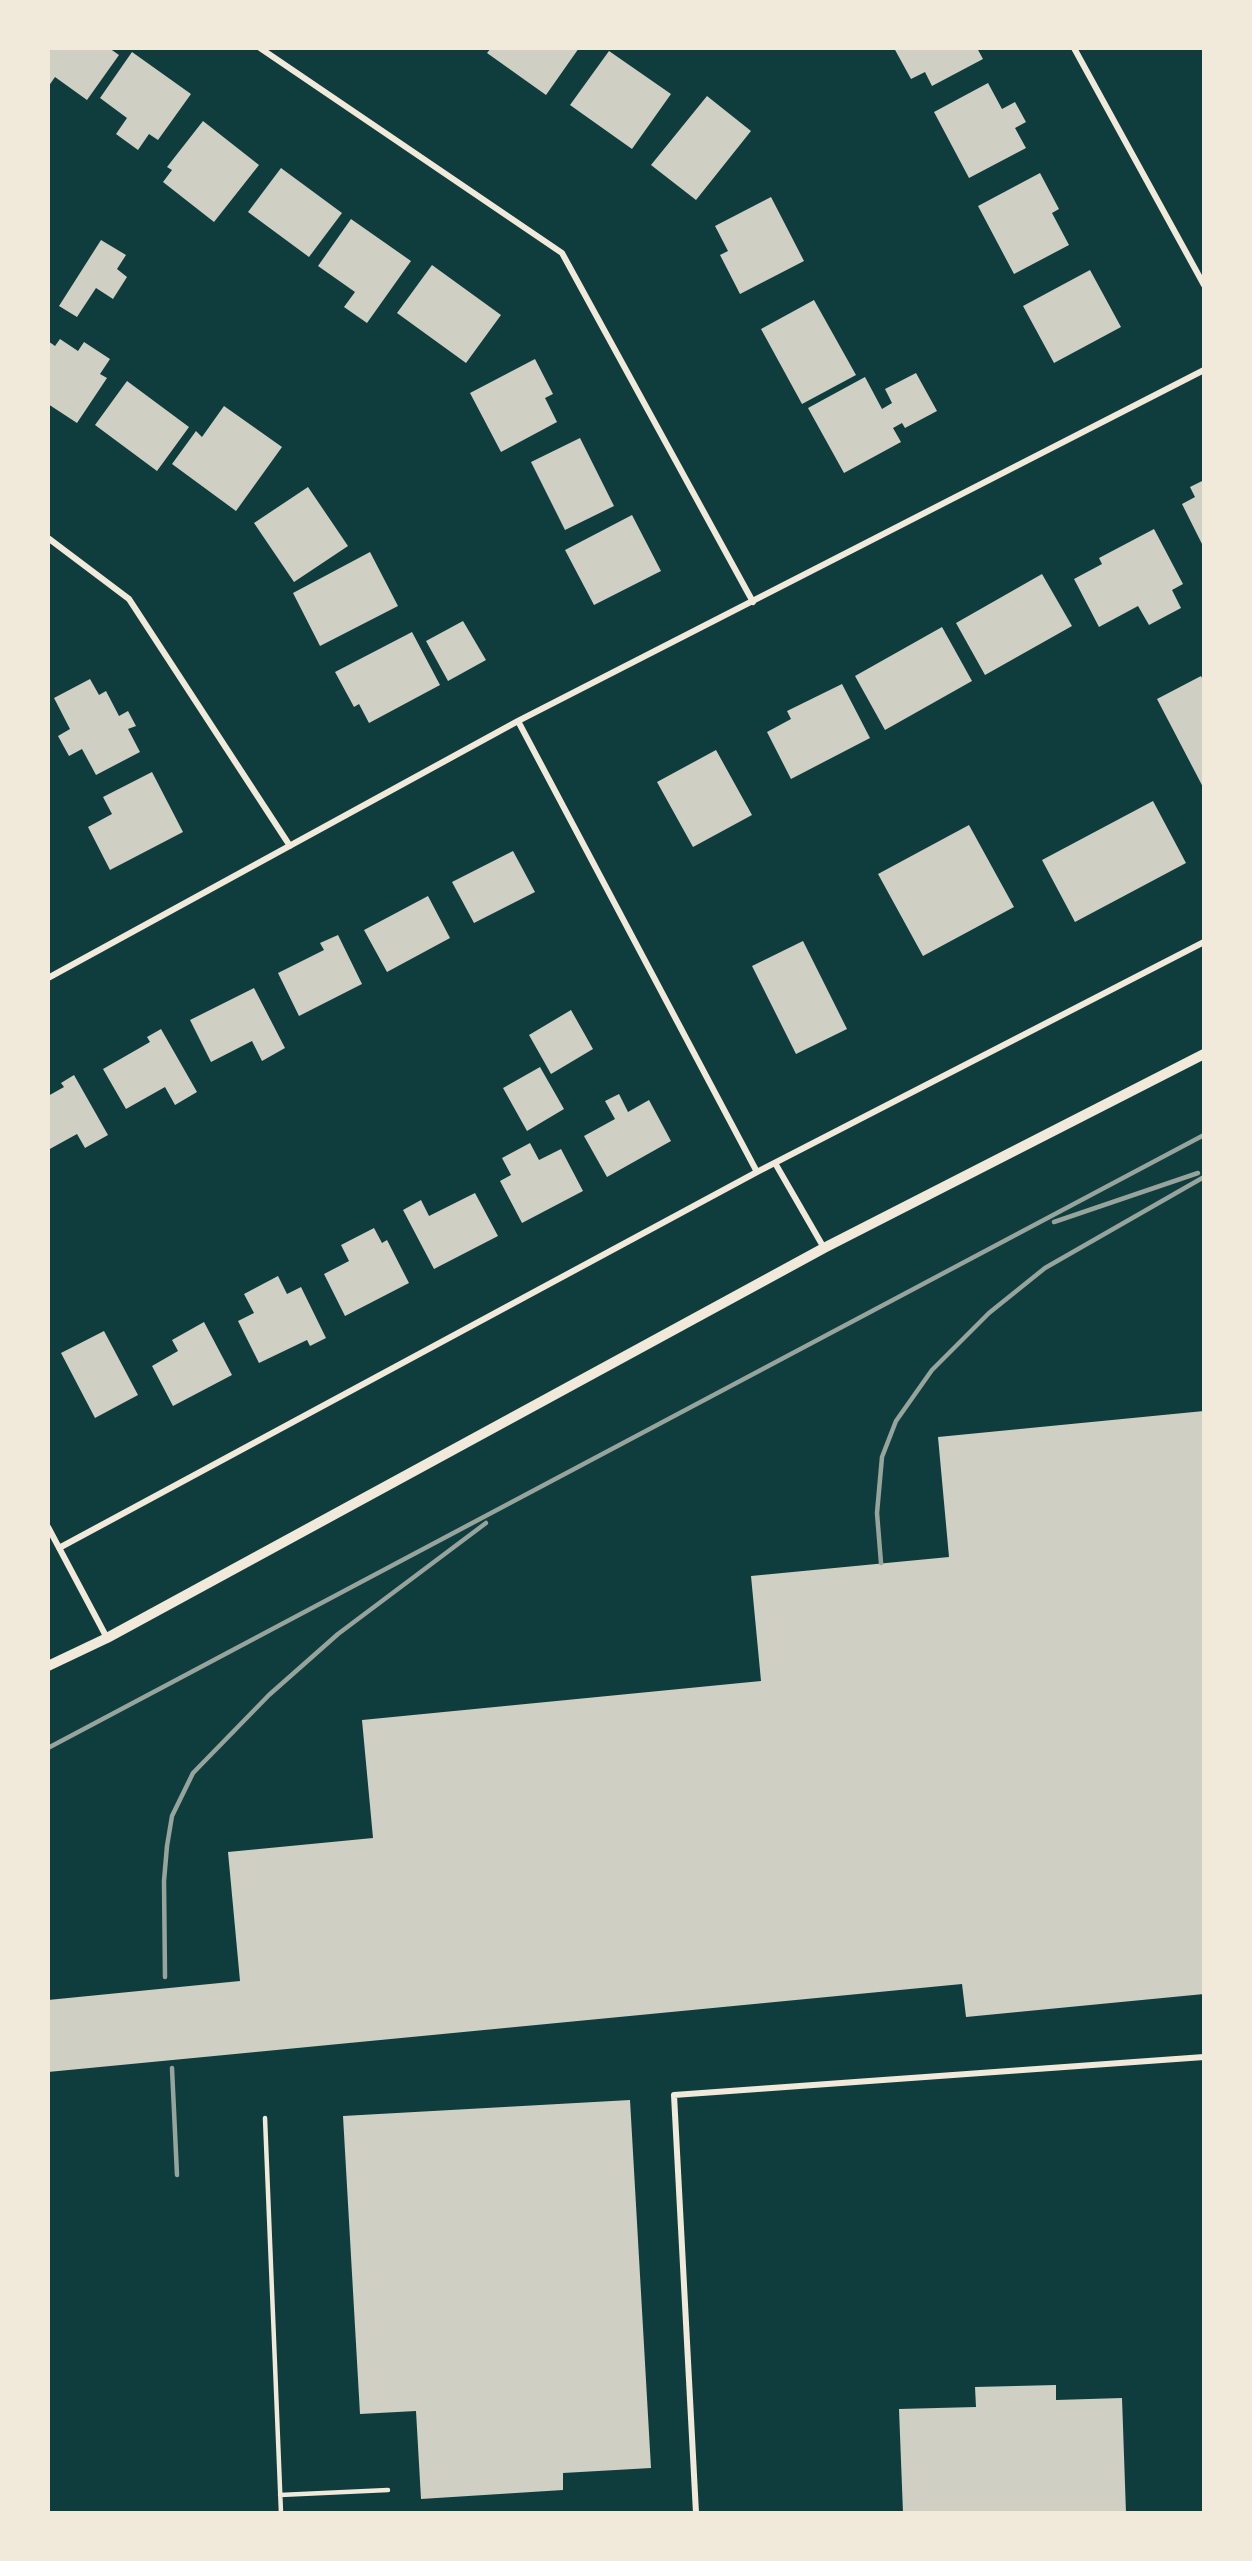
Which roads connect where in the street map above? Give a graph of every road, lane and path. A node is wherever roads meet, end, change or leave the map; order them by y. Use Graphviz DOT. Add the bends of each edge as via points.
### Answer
graph roads {
  1 [pos="260,48"];
  2 [pos="1074,48"];
  3 [pos="1204,285"];
  4 [pos="1204,370"];
  5 [pos="48,538"];
  6 [pos="753,602"];
  7 [pos="518,721"];
  8 [pos="290,846"];
  9 [pos="1204,942"];
  10 [pos="48,978"];
  11 [pos="1204,1054"];
  12 [pos="775,1163"];
  13 [pos="757,1172"];
  14 [pos="824,1248"];
  15 [pos="48,1527"];
  16 [pos="59,1548"];
  17 [pos="107,1638"];
  18 [pos="48,1666"];
  19 [pos="1204,2057"];
  20 [pos="264,2118"];
  21 [pos="388,2490"];
  22 [pos="280,2495"];
  23 [pos="281,2513"];
  24 [pos="696,2513"];
  1 -- 6 [label="street" via="562,253"];
  2 -- 3 [label="street"];
  4 -- 6 [label="street"];
  5 -- 8 [label="street" via="129,599"];
  6 -- 7 [label="street"];
  7 -- 8 [label="street"];
  7 -- 13 [label="street"];
  8 -- 10 [label="street"];
  9 -- 12 [label="street"];
  11 -- 14 [label="street"];
  12 -- 13 [label="street"];
  12 -- 14 [label="street"];
  13 -- 16 [label="street"];
  14 -- 17 [label="street"];
  15 -- 16 [label="street"];
  16 -- 17 [label="street"];
  17 -- 18 [label="street"];
  19 -- 24 [label="street" via="674,2095"];
  20 -- 22 [label="lane"];
  21 -- 22 [label="lane"];
  22 -- 23 [label="lane"];
}
